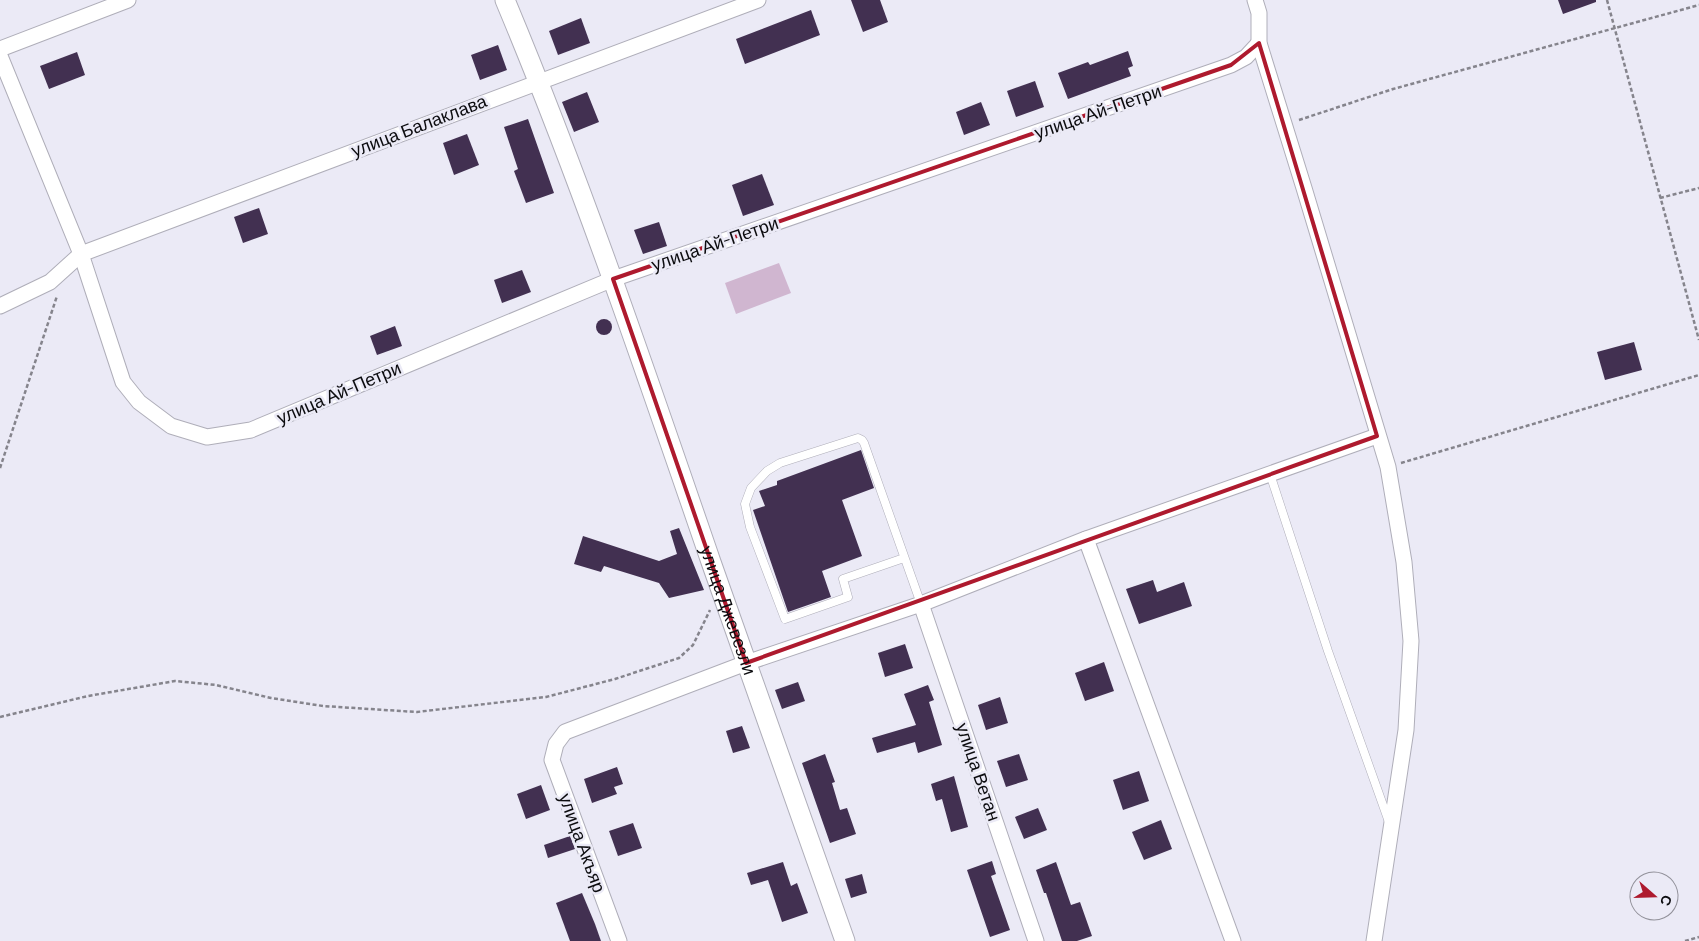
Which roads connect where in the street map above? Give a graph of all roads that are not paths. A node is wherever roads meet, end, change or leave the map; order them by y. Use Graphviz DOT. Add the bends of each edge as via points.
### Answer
graph roads {
  1 [pos="128,0"];
  2 [pos="505,0"];
  3 [pos="758,0"];
  4 [pos="1255,0"];
  5 [pos="1259,43"];
  6 [pos="0,49"];
  7 [pos="0,56"];
  8 [pos="539,81"];
  9 [pos="81,254"];
  10 [pos="613,279"];
  11 [pos="0,306"];
  12 [pos="1378,436"];
  13 [pos="1270,474"];
  14 [pos="1086,539"];
  15 [pos="904,558"];
  16 [pos="921,604"];
  17 [pos="746,663"];
  18 [pos="1391,827"];
  19 [pos="619,941"];
  20 [pos="845,941"];
  21 [pos="1036,941"];
  22 [pos="1233,941"];
  23 [pos="1374,941"];
  1 -- 6 [label="street"];
  2 -- 8 [label="street, улица Джевезли"];
  3 -- 8 [label="street, улица Балаклава"];
  4 -- 5 [label="street" via="1259,13"];
  5 -- 10 [label="street, улица Ай-Петри" via="1246,57 1231,65"];
  5 -- 12 [label="street"];
  7 -- 9 [label="street, улица Ай-Петри"];
  8 -- 9 [label="street, улица Балаклава"];
  8 -- 10 [label="street, улица Джевезли"];
  9 -- 10 [label="street, улица Ай-Петри" via="123,382 140,402 171,426 207,438 251,430"];
  9 -- 11 [label="street" via="50,282"];
  10 -- 17 [label="street, улица Джевезли"];
  12 -- 13 [label="street"];
  12 -- 18 [label="street" via="1388,467 1404,562 1412,641 1406,730"];
  13 -- 14 [label="street"];
  13 -- 18 [label="lane" via="1328,651"];
  14 -- 16 [label="street"];
  14 -- 22 [label="street"];
  15 -- 15 [label="lane" via="864,443 858,438 780,463 751,488 744,504 785,619 848,597 844,579"];
  15 -- 16 [label="lane"];
  16 -- 17 [label="street"];
  16 -- 21 [label="street, улица Ветан"];
  17 -- 19 [label="street, улица Акъяр" via="565,732 556,744 552,760"];
  17 -- 20 [label="street, улица Джевезли"];
  18 -- 23 [label="street"];
}
